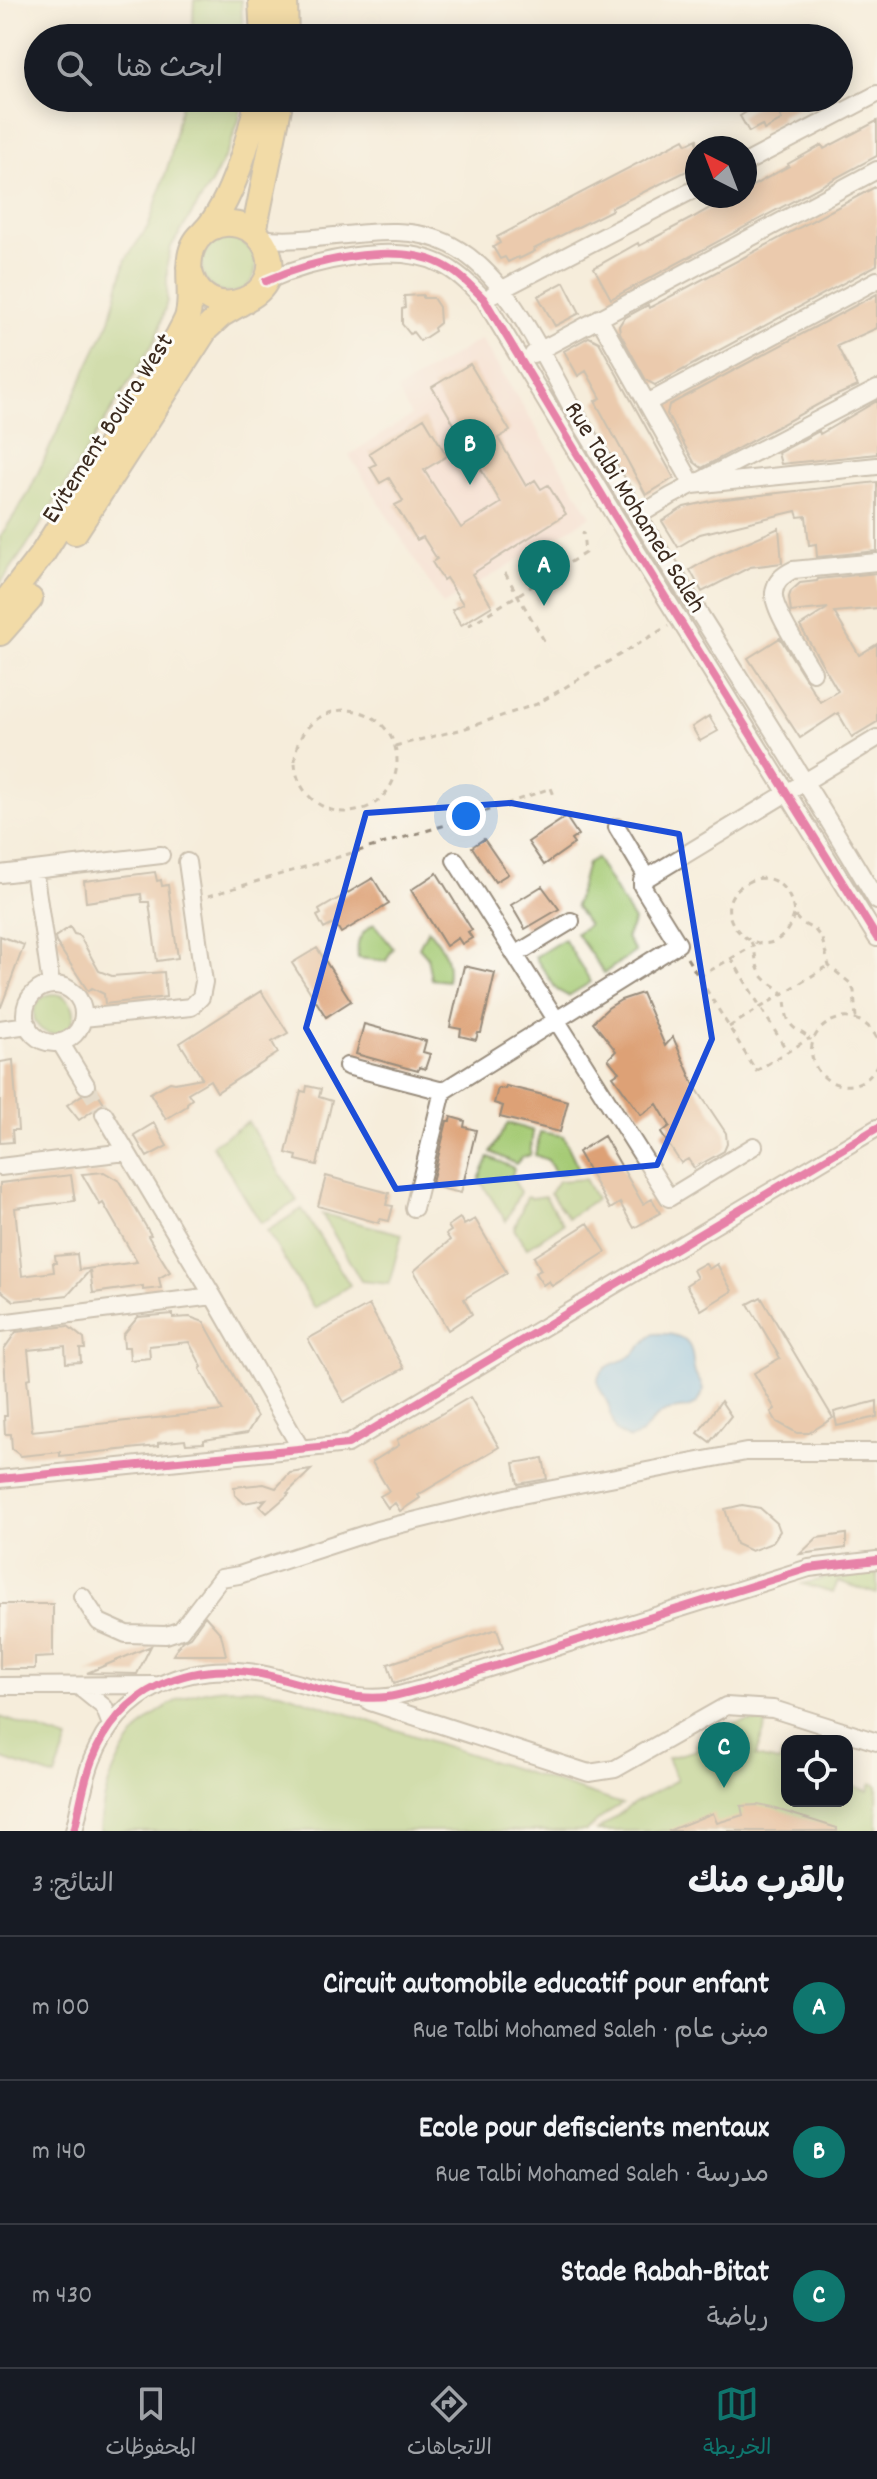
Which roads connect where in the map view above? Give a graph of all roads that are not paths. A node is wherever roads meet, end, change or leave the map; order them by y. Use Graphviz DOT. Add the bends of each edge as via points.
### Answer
graph roads {
  1 [pos="261,0"];
  2 [pos="285,0"];
  3 [pos="262,24"];
  4 [pos="286,24"];
  5 [pos="877,94"];
  6 [pos="853,107"];
  7 [pos="255,112"];
  8 [pos="279,112"];
  9 [pos="843,112"];
  10 [pos="757,157"];
  11 [pos="877,170"];
  12 [pos="685,194"];
  13 [pos="257,235"];
  14 [pos="198,238"];
  15 [pos="189,267"];
  16 [pos="877,280"];
  17 [pos="266,281"];
  18 [pos="502,289"];
  19 [pos="484,299"];
  20 [pos="243,302"];
  21 [pos="599,318"];
  22 [pos="539,351"];
  23 [pos="521,361"];
  24 [pos="877,389"];
  25 [pos="647,403"];
  26 [pos="877,466"];
  27 [pos="693,485"];
  28 [pos="638,516"];
  29 [pos="877,562"];
  30 [pos="0,609"];
  31 [pos="0,633"];
  32 [pos="813,672"];
  33 [pos="877,738"];
  34 [pos="806,781"];
  35 [pos="787,792"];
  36 [pos="617,827"];
  37 [pos="161,855"];
  38 [pos="455,860"];
  39 [pos="187,862"];
  40 [pos="34,870"];
  41 [pos="0,874"];
  42 [pos="647,877"];
  43 [pos="877,901"];
  44 [pos="571,921"];
  45 [pos="877,938"];
  46 [pos="515,955"];
  47 [pos="51,985"];
  48 [pos="83,1018"];
  49 [pos="556,1021"];
  50 [pos="28,1025"];
  51 [pos="0,1029"];
  52 [pos="60,1042"];
  53 [pos="347,1066"];
  54 [pos="86,1085"];
  55 [pos="443,1091"];
  56 [pos="104,1114"];
  57 [pos="877,1128"];
  58 [pos="754,1146"];
  59 [pos="126,1152"];
  60 [pos="0,1167"];
  61 [pos="414,1208"];
  62 [pos="213,1296"];
  63 [pos="0,1323"];
  64 [pos="301,1449"];
  65 [pos="877,1452"];
  66 [pos="0,1479"];
  67 [pos="877,1560"];
  68 [pos="82,1596"];
  69 [pos="158,1685"];
  70 [pos="0,1686"];
  71 [pos="78,1686"];
  72 [pos="349,1696"];
  73 [pos="111,1725"];
  74 [pos="877,1742"];
  75 [pos="75,1827"];
  1 -- 3 [label="highway"];
  2 -- 4 [label="highway"];
  5 -- 6 [label="street"];
  7 -- 14 [label="highway" via="228,192 212,224"];
  8 -- 13 [label="highway"];
  9 -- 10 [label="street"];
  11 -- 21 [label="street"];
  12 -- 18 [label="street"];
  13 -- 14 [label="highway" via="225,224"];
  13 -- 17 [label="highway" via="270,259"];
  13 -- 18 [label="street, Rue Talbi Mohamed Saleh" via="280,240 366,233 428,235 467,255"];
  14 -- 15 [label="highway"];
  15 -- 20 [label="highway" via="198,290 211,300"];
  15 -- 30 [label="highway, Evitement Bouira West" via="188,315 178,336 43,553"];
  16 -- 25 [label="street"];
  17 -- 19 [label="street, Rue Talbi Mohamed Saleh" via="312,263 365,255 416,256 454,271"];
  17 -- 20 [label="highway"];
  18 -- 19 [label="street"];
  18 -- 22 [label="street, Rue Talbi Mohamed Saleh"];
  19 -- 23 [label="street, Rue Talbi Mohamed Saleh"];
  20 -- 31 [label="highway, Evitement Bouira West" via="206,329 55,564"];
  21 -- 22 [label="street"];
  21 -- 25 [label="street"];
  22 -- 23 [label="street"];
  22 -- 28 [label="street, Rue Talbi Mohamed Saleh"];
  23 -- 35 [label="street, Rue Talbi Mohamed Saleh"];
  24 -- 27 [label="street"];
  25 -- 27 [label="street"];
  26 -- 27 [label="street"];
  27 -- 28 [label="street"];
  28 -- 34 [label="street, Rue Talbi Mohamed Saleh"];
  29 -- 32 [label="street" via="793,570 777,581 776,607"];
  33 -- 34 [label="street"];
  34 -- 35 [label="street"];
  34 -- 43 [label="street, Rue Talbi Mohamed Saleh"];
  35 -- 42 [label="street"];
  35 -- 45 [label="street, Rue Talbi Mohamed Saleh"];
  36 -- 42 [label="street"];
  37 -- 40 [label="street"];
  38 -- 46 [label="street"];
  39 -- 48 [label="street" via="204,982 201,997 191,1007"];
  40 -- 41 [label="street"];
  40 -- 47 [label="street"];
  42 -- 49 [label="street" via="642,886 678,944"];
  44 -- 46 [label="street"];
  46 -- 49 [label="street"];
  47 -- 48 [label="street" via="75,994"];
  47 -- 50 [label="street" via="29,999"];
  48 -- 52 [label="street" via="75,1034"];
  49 -- 55 [label="street"];
  49 -- 58 [label="street" via="669,1198"];
  50 -- 51 [label="street"];
  50 -- 52 [label="street" via="41,1039"];
  52 -- 54 [label="street"];
  53 -- 55 [label="street"];
  55 -- 61 [label="street"];
  56 -- 59 [label="street"];
  57 -- 64 [label="street" via="348,1444"];
  59 -- 60 [label="street"];
  59 -- 62 [label="street"];
  62 -- 63 [label="street"];
  62 -- 64 [label="street"];
  64 -- 66 [label="street"];
  65 -- 68 [label="street" via="746,1452 511,1497 377,1530 221,1578 181,1630 166,1635 126,1634 99,1622"];
  67 -- 72 [label="street" via="809,1568 422,1689 385,1697"];
  69 -- 71 [label="street"];
  69 -- 72 [label="street" via="225,1670"];
  69 -- 73 [label="street" via="126,1706"];
  70 -- 71 [label="street"];
  71 -- 73 [label="street" via="104,1707"];
  72 -- 74 [label="street" via="589,1773 615,1769 726,1706 773,1709"];
  73 -- 75 [label="street" via="92,1761"];
}
